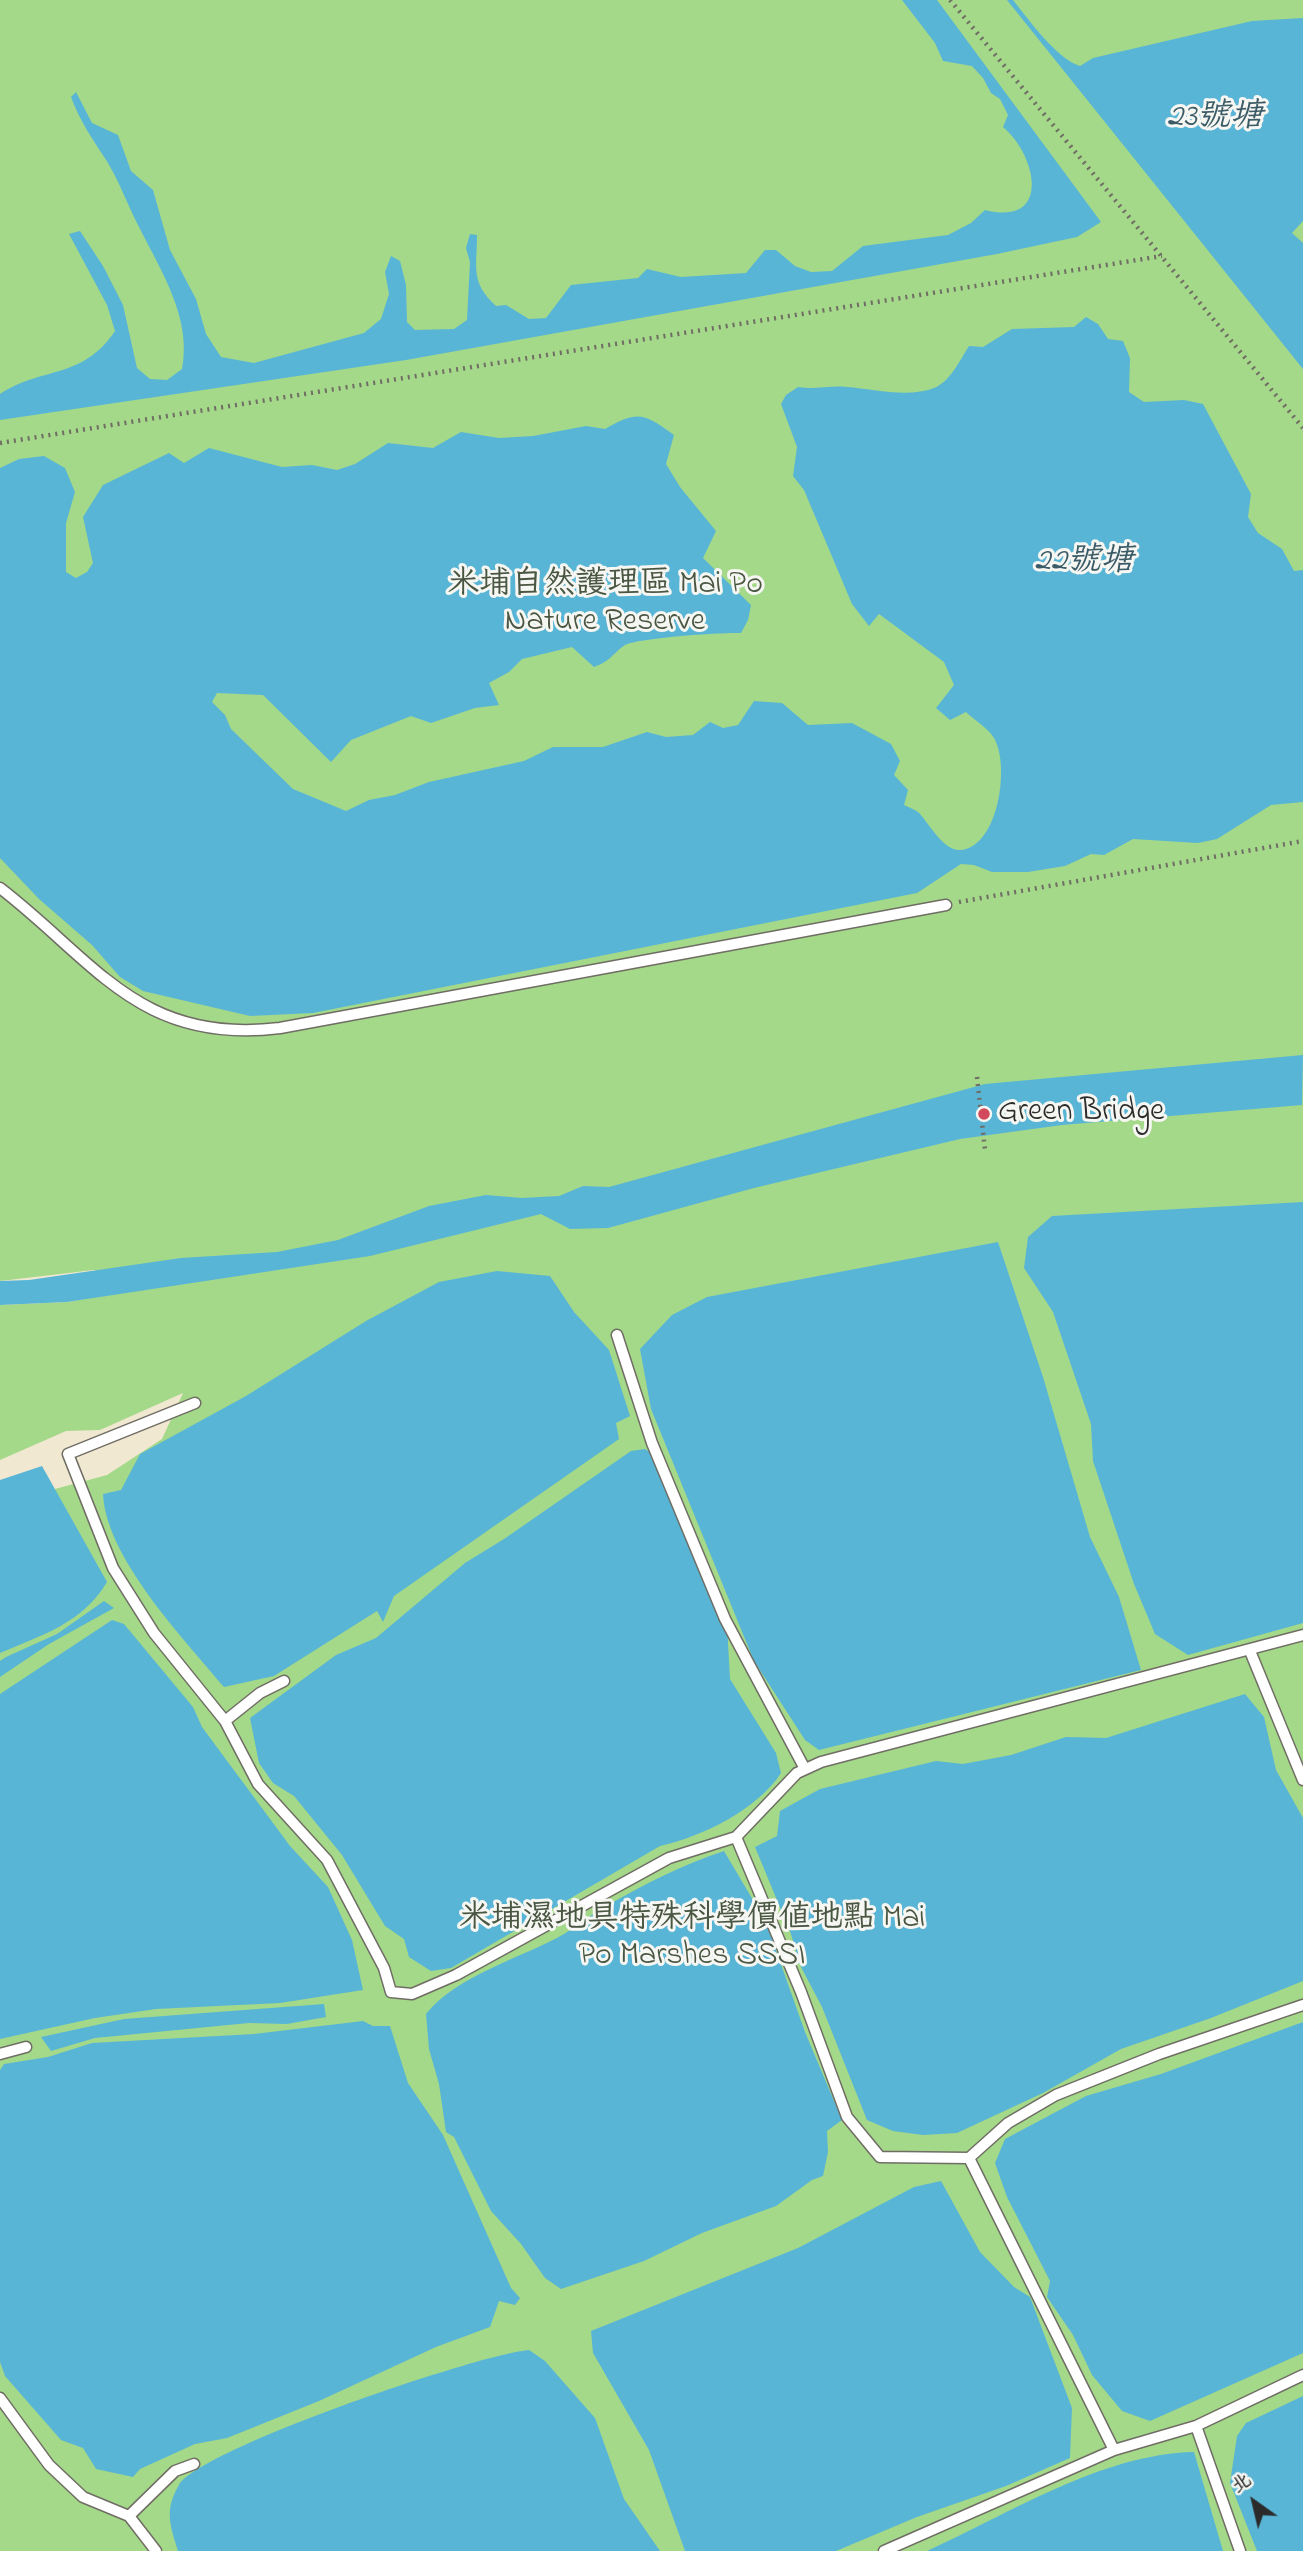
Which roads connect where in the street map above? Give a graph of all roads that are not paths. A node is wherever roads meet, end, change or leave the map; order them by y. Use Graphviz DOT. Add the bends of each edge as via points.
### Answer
graph roads {
  1 [pos="0,888"];
  2 [pos="946,905"];
  3 [pos="617,1335"];
  4 [pos="195,1404"];
  5 [pos="1303,1634"];
  6 [pos="1250,1651"];
  7 [pos="284,1681"];
  8 [pos="225,1720"];
  9 [pos="805,1769"];
  10 [pos="1303,1780"];
  11 [pos="736,1837"];
  12 [pos="1303,2005"];
  13 [pos="26,2047"];
  14 [pos="0,2054"];
  15 [pos="969,2158"];
  16 [pos="1303,2375"];
  17 [pos="0,2398"];
  18 [pos="1196,2426"];
  19 [pos="1114,2450"];
  20 [pos="194,2464"];
  21 [pos="129,2516"];
  22 [pos="156,2551"];
  23 [pos="884,2551"];
  24 [pos="1240,2551"];
  1 -- 2 [label="lane" via="128,997 183,1020 250,1031"];
  3 -- 9 [label="lane" via="652,1443 725,1619"];
  4 -- 8 [label="lane" via="68,1454 113,1568 154,1633"];
  5 -- 6 [label="lane"];
  6 -- 9 [label="lane"];
  6 -- 10 [label="lane"];
  7 -- 8 [label="lane"];
  8 -- 11 [label="lane" via="258,1784 327,1860 384,1968 391,1992 412,1994 456,1975 669,1858"];
  9 -- 11 [label="lane"];
  11 -- 15 [label="lane" via="847,2117 880,2157"];
  12 -- 15 [label="lane" via="1056,2095 1008,2123"];
  13 -- 14 [label="lane"];
  15 -- 19 [label="lane"];
  16 -- 18 [label="lane"];
  17 -- 21 [label="lane" via="49,2465 83,2497"];
  18 -- 19 [label="lane"];
  18 -- 24 [label="lane"];
  19 -- 23 [label="lane"];
  20 -- 21 [label="lane" via="175,2471"];
  21 -- 22 [label="lane"];
}
